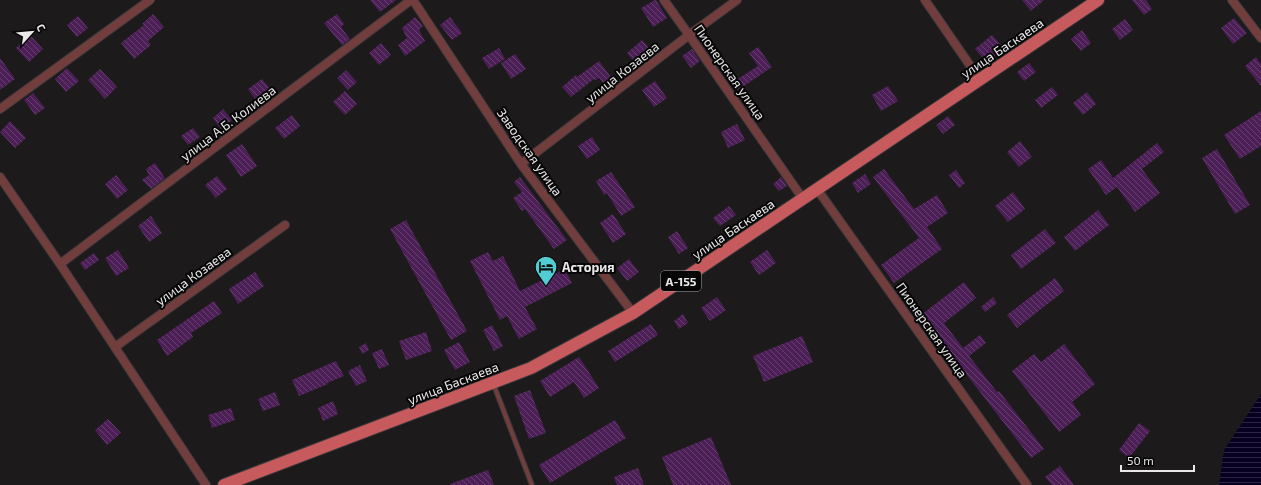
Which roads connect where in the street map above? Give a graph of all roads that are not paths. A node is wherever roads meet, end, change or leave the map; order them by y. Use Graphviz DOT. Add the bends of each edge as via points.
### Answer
graph roads {
  1 [pos="150,0"];
  2 [pos="412,0"];
  3 [pos="664,0"];
  4 [pos="737,0"];
  5 [pos="925,0"];
  6 [pos="1098,0"];
  7 [pos="1232,0"];
  8 [pos="689,35"];
  9 [pos="1261,38"];
  10 [pos="980,80"];
  11 [pos="0,109"];
  12 [pos="521,164"];
  13 [pos="0,177"];
  14 [pos="817,189"];
  15 [pos="803,199"];
  16 [pos="285,225"];
  17 [pos="60,264"];
  18 [pos="633,313"];
  19 [pos="115,348"];
  20 [pos="493,383"];
  21 [pos="206,485"];
  22 [pos="224,485"];
  23 [pos="532,485"];
  24 [pos="1027,485"];
  1 -- 11 [label="street"];
  2 -- 12 [label="street, Заводская улица"];
  2 -- 17 [label="street, улица А.Б. Колиева"];
  3 -- 8 [label="street, Пионерская улица"];
  4 -- 8 [label="street, улица Козаева"];
  5 -- 10 [label="street"];
  6 -- 10 [label="main road, улица Баскаева / А-155"];
  7 -- 9 [label="street"];
  8 -- 12 [label="street, улица Козаева"];
  8 -- 15 [label="street, Пионерская улица"];
  10 -- 14 [label="main road, улица Баскаева / А-155"];
  12 -- 18 [label="street, Заводская улица"];
  13 -- 17 [label="street"];
  14 -- 15 [label="main road, улица Баскаева / А-155"];
  14 -- 24 [label="street, Пионерская улица"];
  15 -- 18 [label="main road, улица Баскаева / А-155"];
  16 -- 19 [label="street, улица Козаева"];
  17 -- 19 [label="street"];
  18 -- 20 [label="main road, улица Баскаева / А-155" via="531,368"];
  19 -- 21 [label="street"];
  20 -- 22 [label="main road, улица Баскаева / А-155"];
  20 -- 23 [label="lane"];
}
